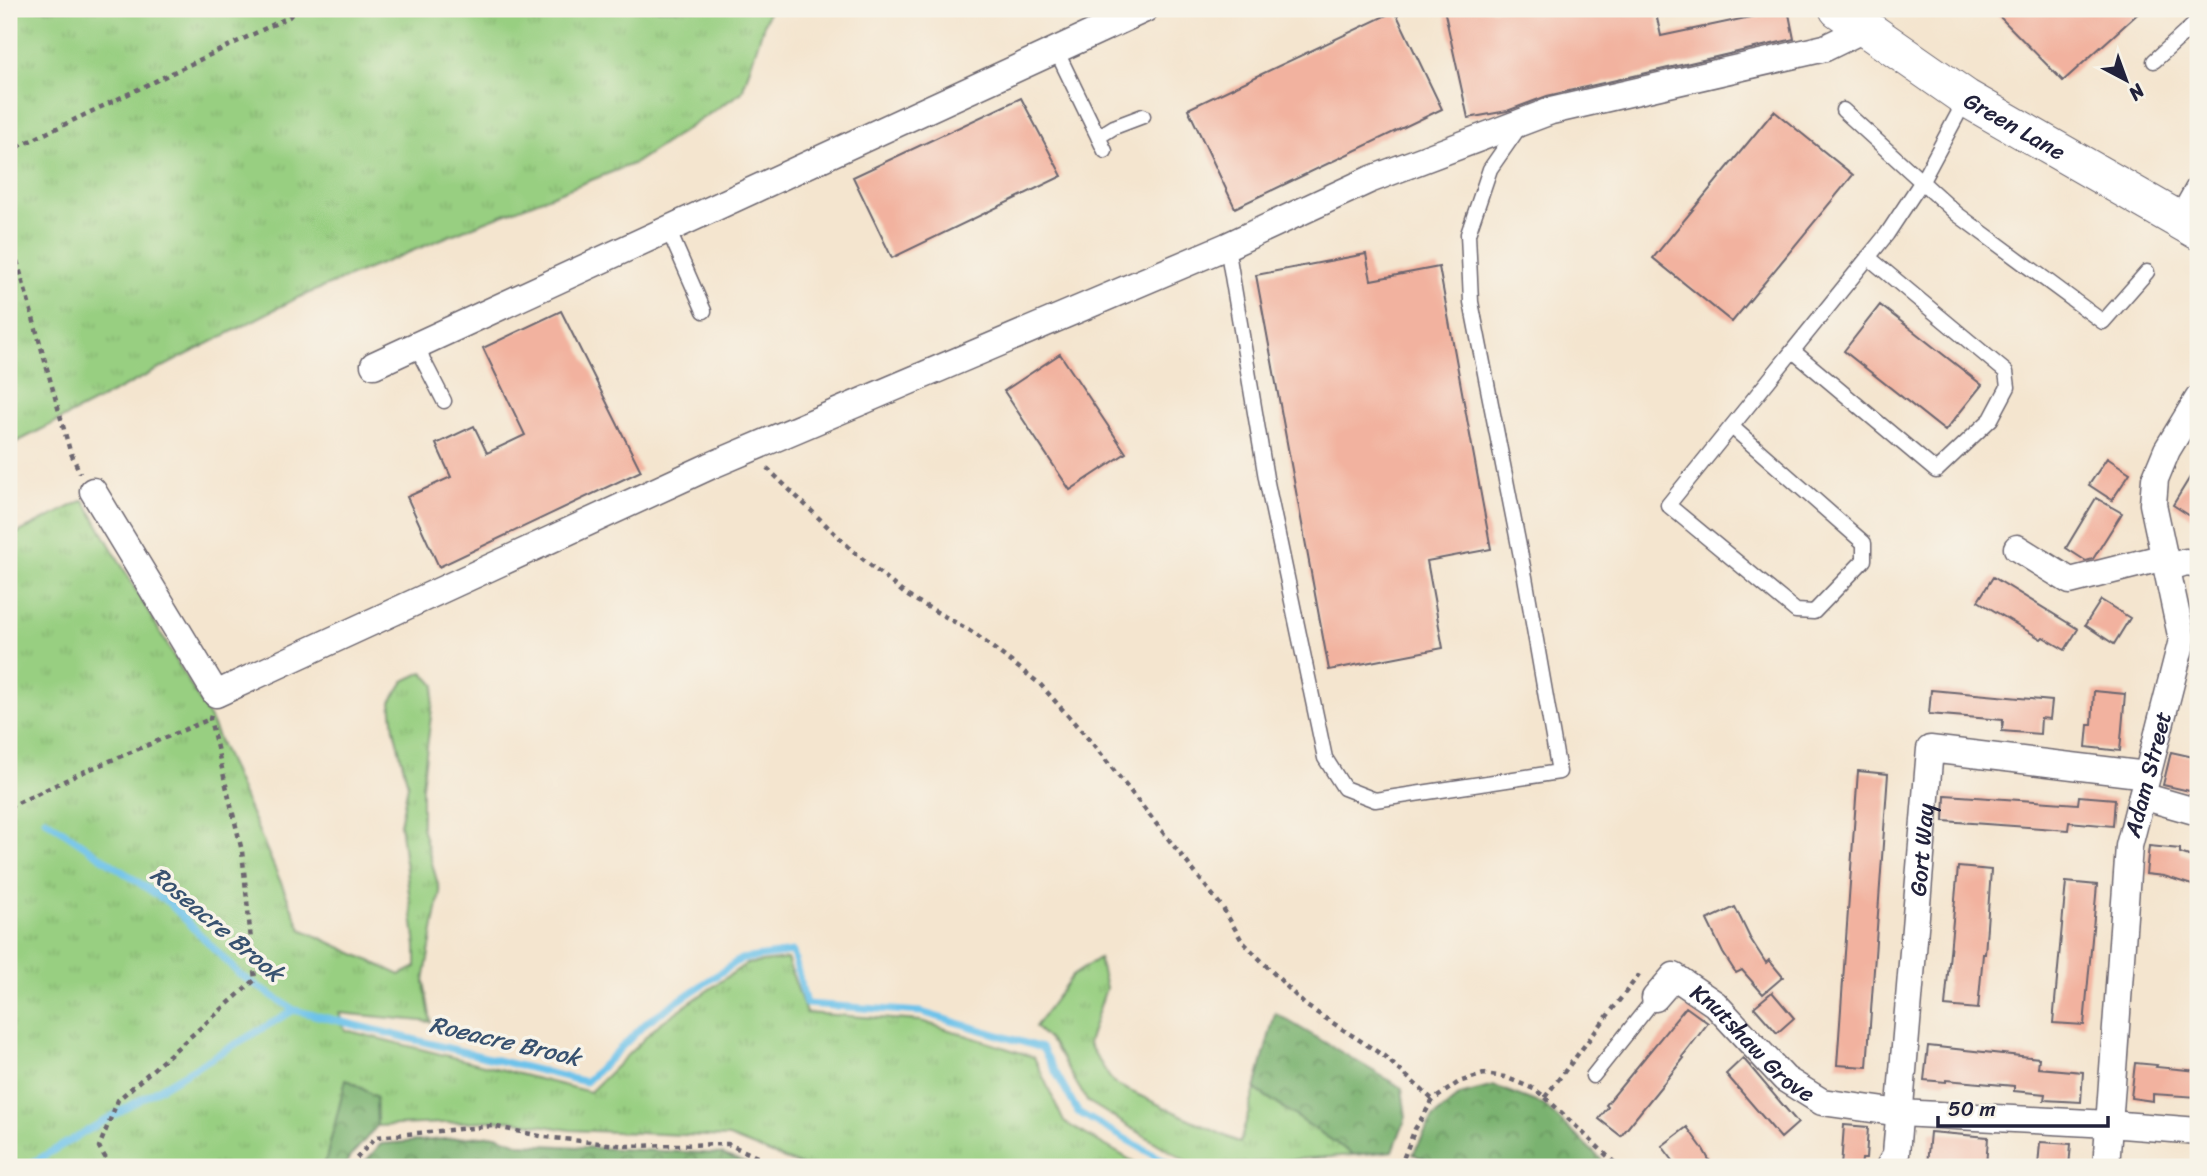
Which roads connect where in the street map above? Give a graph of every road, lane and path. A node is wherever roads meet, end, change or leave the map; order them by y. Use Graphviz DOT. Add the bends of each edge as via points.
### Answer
graph roads {
  1 [pos="296,9"];
  2 [pos="1144,9"];
  3 [pos="1852,19"];
  4 [pos="2198,21"];
  5 [pos="1056,50"];
  6 [pos="2154,61"];
  7 [pos="1966,98"];
  8 [pos="1843,110"];
  9 [pos="1143,116"];
  10 [pos="1523,121"];
  11 [pos="1098,137"];
  12 [pos="9,151"];
  13 [pos="1105,151"];
  14 [pos="1923,181"];
  15 [pos="2198,190"];
  16 [pos="2189,227"];
  17 [pos="667,229"];
  18 [pos="9,232"];
  19 [pos="1227,246"];
  20 [pos="1868,257"];
  21 [pos="2147,272"];
  22 [pos="704,311"];
  23 [pos="418,344"];
  24 [pos="1793,351"];
  25 [pos="374,365"];
  26 [pos="2198,399"];
  27 [pos="444,401"];
  28 [pos="1732,427"];
  29 [pos="758,445"];
  30 [pos="93,491"];
  31 [pos="2017,548"];
  32 [pos="2166,563"];
  33 [pos="2198,564"];
  34 [pos="213,706"];
  35 [pos="2144,786"];
  36 [pos="9,807"];
  37 [pos="2198,812"];
  38 [pos="1658,995"];
  39 [pos="1593,1076"];
  40 [pos="1545,1097"];
  41 [pos="1433,1100"];
  42 [pos="1900,1113"];
  43 [pos="2109,1124"];
  44 [pos="2198,1131"];
  45 [pos="111,1167"];
  46 [pos="352,1167"];
  47 [pos="780,1167"];
  48 [pos="1400,1167"];
  49 [pos="1619,1167"];
  50 [pos="1889,1167"];
  51 [pos="2106,1167"];
  1 -- 12 [label="path" via="289,17"];
  2 -- 5 [label="street"];
  3 -- 7 [label="street, Green Lane"];
  3 -- 10 [label="street" via="1825,48"];
  4 -- 6 [label="lane"];
  5 -- 11 [label="lane"];
  5 -- 17 [label="street"];
  7 -- 14 [label="lane"];
  7 -- 16 [label="street, Green Lane"];
  8 -- 14 [label="lane"];
  9 -- 11 [label="lane"];
  10 -- 19 [label="street" via="1369,180"];
  10 -- 19 [label="lane" via="1490,169 1468,234 1471,302 1559,772 1375,800 1344,788 1325,758 1266,478"];
  11 -- 13 [label="lane"];
  14 -- 20 [label="lane"];
  14 -- 21 [label="lane" via="1957,214 2103,322"];
  15 -- 16 [label="street"];
  17 -- 22 [label="lane"];
  17 -- 23 [label="street"];
  18 -- 30 [label="path" via="70,450"];
  19 -- 29 [label="street"];
  20 -- 24 [label="lane"];
  20 -- 24 [label="lane" via="2006,372 2008,387 1991,419 1936,471"];
  23 -- 25 [label="street"];
  23 -- 27 [label="lane"];
  24 -- 28 [label="lane"];
  26 -- 32 [label="street, Adam Street" via="2155,479 2153,504"];
  28 -- 28 [label="lane" via="1668,505 1796,611 1814,612 1864,560 1864,543"];
  29 -- 34 [label="street"];
  29 -- 41 [label="path" via="765,466 852,550 906,595 971,631 1040,684 1223,908 1242,941 1306,1005 1384,1056"];
  30 -- 34 [label="street"];
  31 -- 32 [label="street" via="2070,580"];
  32 -- 33 [label="street"];
  32 -- 35 [label="street, Adam Street" via="2182,640"];
  34 -- 36 [label="path"];
  34 -- 45 [label="path" via="242,852 256,981 118,1100 99,1147"];
  35 -- 37 [label="street"];
  35 -- 42 [label="street, Gort Way" via="1930,749"];
  35 -- 43 [label="street, Adam Street" via="2129,846"];
  38 -- 39 [label="lane"];
  38 -- 40 [label="path" via="1638,976"];
  38 -- 42 [label="street, Knutshaw Grove" via="1674,975 1714,1004 1785,1079 1822,1102"];
  40 -- 41 [label="path" via="1505,1077 1484,1074"];
  40 -- 49 [label="path"];
  41 -- 48 [label="path"];
  42 -- 43 [label="street, Knutshaw Grove"];
  42 -- 50 [label="street, Gort Way" via="1896,1154"];
  43 -- 44 [label="street, Knutshaw Grove"];
  43 -- 51 [label="street, Adam Street"];
  46 -- 47 [label="path" via="376,1137 492,1126 625,1146 728,1144"];
}
